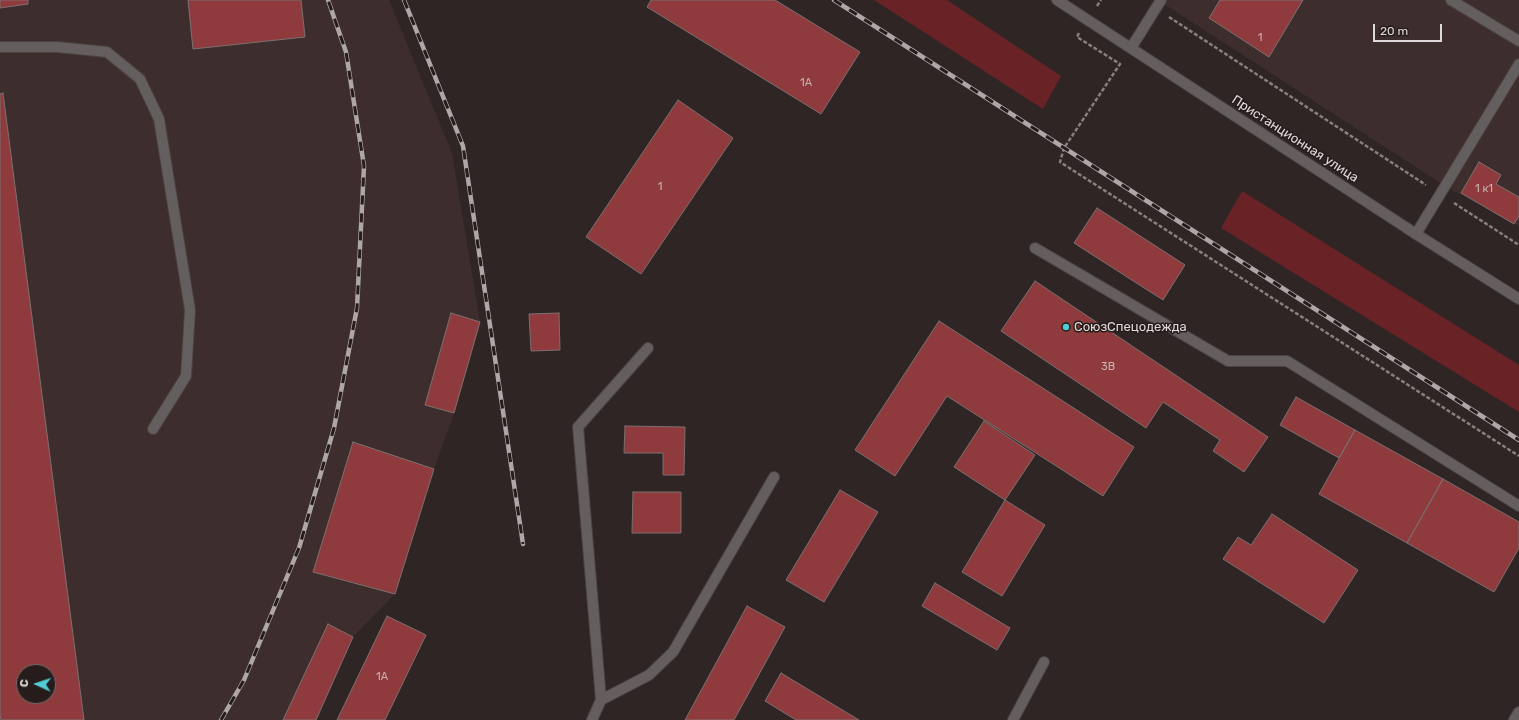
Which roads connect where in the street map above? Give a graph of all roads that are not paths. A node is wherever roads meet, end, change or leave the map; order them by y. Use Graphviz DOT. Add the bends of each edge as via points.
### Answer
graph roads {
  1 [pos="1057,0"];
  2 [pos="1452,0"];
  3 [pos="1158,4"];
  4 [pos="1519,41"];
  5 [pos="0,47"];
  6 [pos="1131,48"];
  7 [pos="1519,64"];
  8 [pos="1416,234"];
  9 [pos="1035,248"];
  10 [pos="1519,299"];
  11 [pos="648,348"];
  12 [pos="153,429"];
  13 [pos="774,477"];
  14 [pos="1519,506"];
  15 [pos="1044,662"];
  16 [pos="601,700"];
  17 [pos="1519,712"];
  18 [pos="592,720"];
  19 [pos="1013,720"];
  20 [pos="1514,720"];
  1 -- 6 [label="street, Пристанционная улица"];
  2 -- 4 [label="street"];
  3 -- 6 [label="street"];
  5 -- 12 [label="street" via="56,47 107,52 140,79 159,119 190,310 186,376"];
  6 -- 8 [label="street, Пристанционная улица"];
  7 -- 8 [label="street"];
  8 -- 10 [label="street, Пристанционная улица"];
  9 -- 14 [label="street" via="1228,361 1287,361"];
  11 -- 16 [label="street" via="578,427"];
  13 -- 16 [label="street" via="673,652 649,675"];
  15 -- 19 [label="street"];
  16 -- 18 [label="street"];
  17 -- 20 [label="street"];
}
